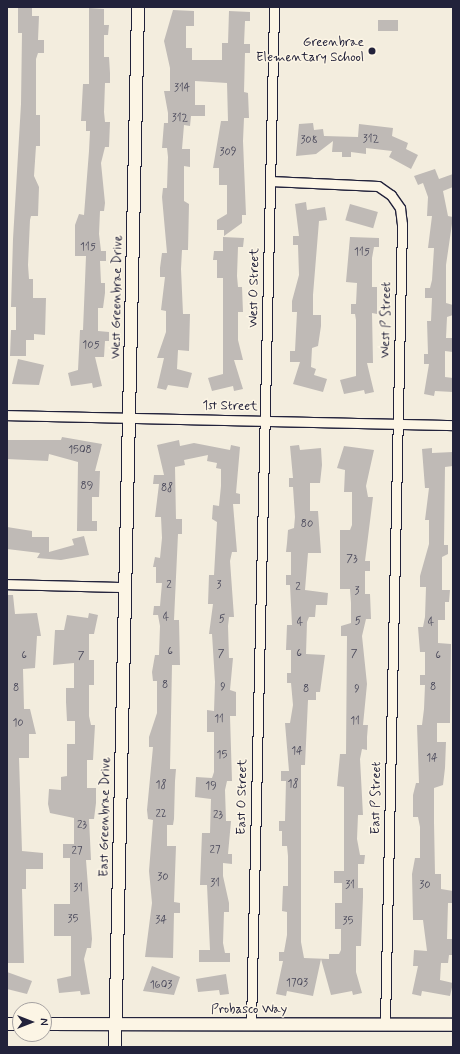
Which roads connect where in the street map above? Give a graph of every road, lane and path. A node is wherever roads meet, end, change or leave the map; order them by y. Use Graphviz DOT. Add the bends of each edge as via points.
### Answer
graph roads {
  1 [pos="138,7"];
  2 [pos="274,7"];
  3 [pos="270,181"];
  4 [pos="7,415"];
  5 [pos="129,417"];
  6 [pos="265,420"];
  7 [pos="398,423"];
  8 [pos="453,424"];
  9 [pos="261,571"];
  10 [pos="395,573"];
  11 [pos="7,584"];
  12 [pos="125,587"];
  13 [pos="52,1024"];
  14 [pos="115,1024"];
  15 [pos="251,1024"];
  16 [pos="384,1024"];
  17 [pos="453,1025"];
  18 [pos="115,1047"];
  1 -- 5 [label="street, West Greenbrae Drive"];
  2 -- 3 [label="street, West O Street"];
  3 -- 6 [label="street, West O Street"];
  3 -- 7 [label="street, West P Street" via="363,183 378,186 391,195 400,208 402,224"];
  4 -- 5 [label="street, 1st Street"];
  5 -- 6 [label="street, 1st Street"];
  5 -- 12 [label="street, West Greenbrae Drive"];
  6 -- 7 [label="street, 1st Street"];
  6 -- 9 [label="street, West O Street"];
  7 -- 8 [label="street, 1st Street"];
  7 -- 10 [label="street, West P Street"];
  9 -- 15 [label="street, East O Street"];
  10 -- 16 [label="street, East P Street"];
  11 -- 12 [label="street"];
  12 -- 14 [label="street, East Greenbrae Drive"];
  13 -- 14 [label="street, Probasco Way"];
  14 -- 15 [label="street, Probasco Way"];
  14 -- 18 [label="street, East Greenbrae Drive"];
  15 -- 16 [label="street, Probasco Way"];
  16 -- 17 [label="street, Probasco Way"];
}
